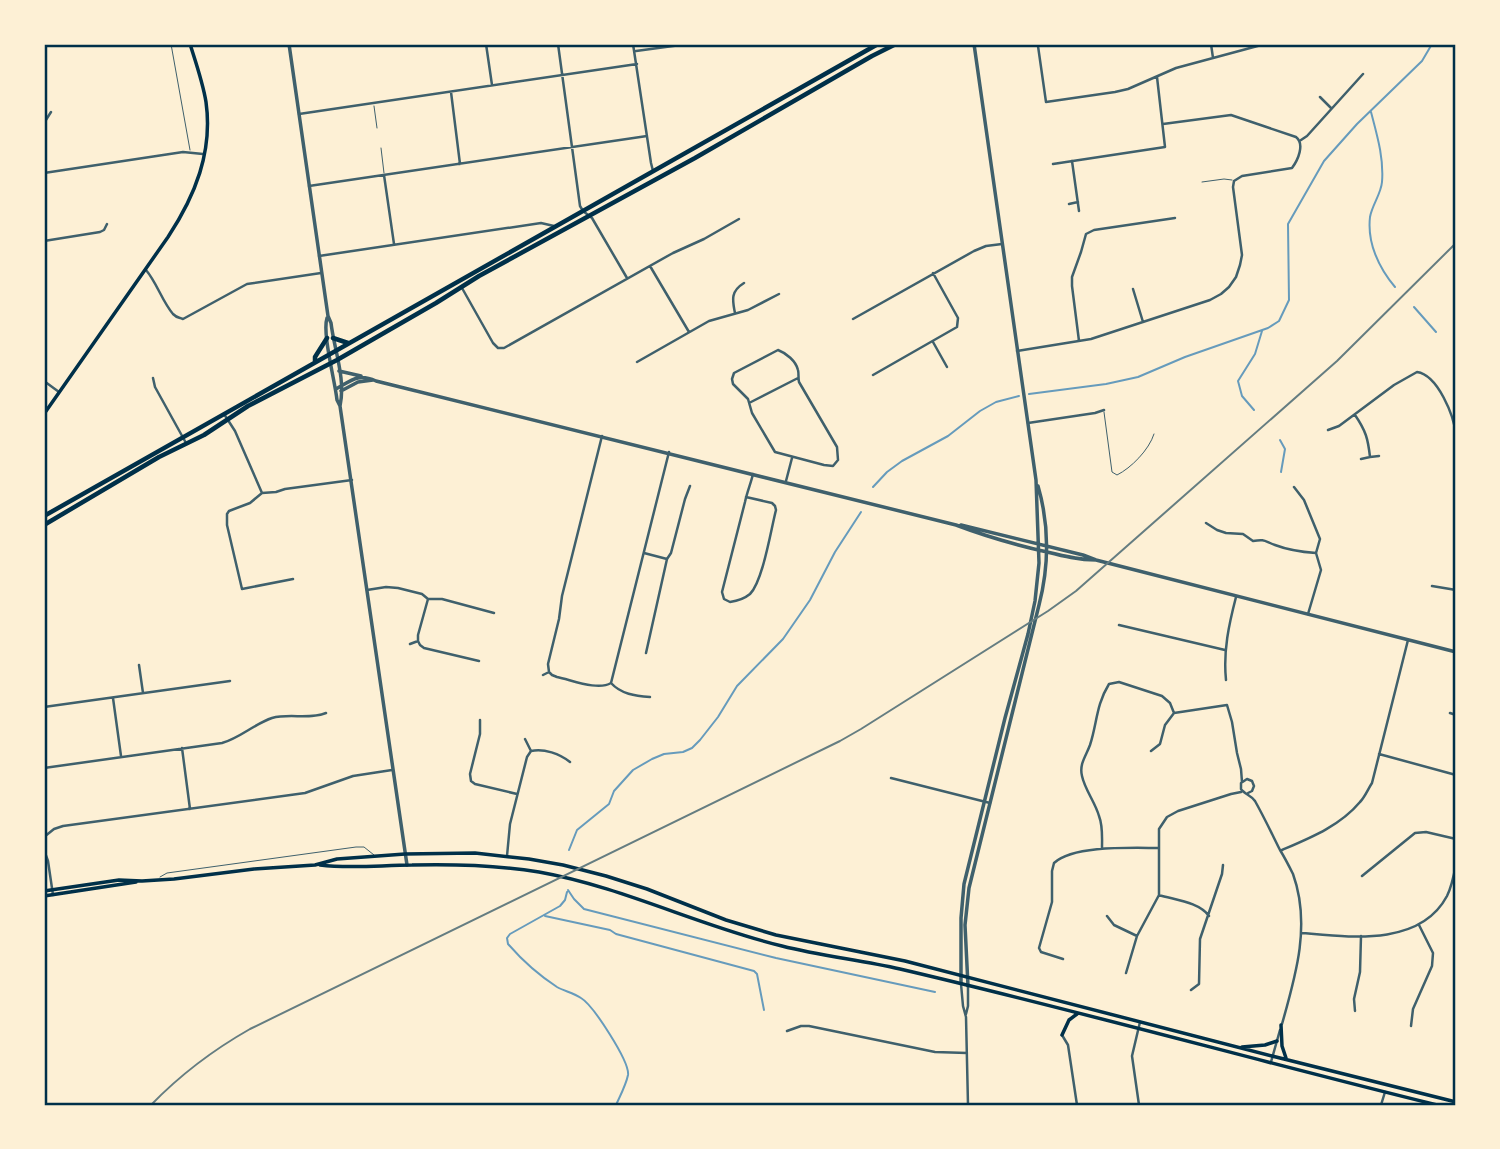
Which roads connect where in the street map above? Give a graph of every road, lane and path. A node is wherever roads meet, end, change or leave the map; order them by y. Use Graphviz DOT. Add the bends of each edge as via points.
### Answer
graph roads {
  1 [pos="171,44"];
  2 [pos="190,44"];
  3 [pos="289,44"];
  4 [pos="486,44"];
  5 [pos="558,44"];
  6 [pos="634,44"];
  7 [pos="688,44"];
  8 [pos="878,44"];
  9 [pos="896,44"];
  10 [pos="974,44"];
  11 [pos="1051,44"];
  12 [pos="1211,44"];
  13 [pos="1265,44"];
  14 [pos="635,52"];
  15 [pos="1213,58"];
  16 [pos="637,64"];
  17 [pos="1363,74"];
  18 [pos="562,75"];
  19 [pos="1157,77"];
  20 [pos="492,86"];
  21 [pos="451,92"];
  22 [pos="1320,97"];
  23 [pos="374,103"];
  24 [pos="1331,108"];
  25 [pos="51,113"];
  26 [pos="299,114"];
  27 [pos="44,123"];
  28 [pos="1163,124"];
  29 [pos="377,128"];
  30 [pos="647,136"];
  31 [pos="1300,141"];
  32 [pos="571,147"];
  33 [pos="381,148"];
  34 [pos="190,152"];
  35 [pos="205,155"];
  36 [pos="1072,161"];
  37 [pos="460,164"];
  38 [pos="1053,164"];
  39 [pos="653,171"];
  40 [pos="44,173"];
  41 [pos="384,175"];
  42 [pos="1234,181"];
  43 [pos="1202,182"];
  44 [pos="309,186"];
  45 [pos="1078,202"];
  46 [pos="1069,204"];
  47 [pos="583,211"];
  48 [pos="1079,211"];
  49 [pos="590,216"];
  50 [pos="1175,218"];
  51 [pos="739,219"];
  52 [pos="107,224"];
  53 [pos="555,227"];
  54 [pos="44,241"];
  55 [pos="394,244"];
  56 [pos="1002,244"];
  57 [pos="319,256"];
  58 [pos="650,265"];
  59 [pos="146,270"];
  60 [pos="321,273"];
  61 [pos="933,274"];
  62 [pos="627,278"];
  63 [pos="744,283"];
  64 [pos="462,288"];
  65 [pos="1133,289"];
  66 [pos="779,294"];
  67 [pos="735,314"];
  68 [pos="853,319"];
  69 [pos="1143,322"];
  70 [pos="689,332"];
  71 [pos="330,338"];
  72 [pos="1079,341"];
  73 [pos="932,342"];
  74 [pos="349,343"];
  75 [pos="1017,351"];
  76 [pos="332,352"];
  77 [pos="334,361"];
  78 [pos="315,362"];
  79 [pos="637,362"];
  80 [pos="947,367"];
  81 [pos="339,372"];
  82 [pos="873,375"];
  83 [pos="361,377"];
  84 [pos="153,378"];
  85 [pos="798,378"];
  86 [pos="373,380"];
  87 [pos="44,381"];
  88 [pos="338,390"];
  89 [pos="59,392"];
  90 [pos="750,403"];
  91 [pos="1104,410"];
  92 [pos="44,414"];
  93 [pos="224,414"];
  94 [pos="1354,415"];
  95 [pos="228,420"];
  96 [pos="1028,423"];
  97 [pos="1328,430"];
  98 [pos="1154,434"];
  99 [pos="1456,435"];
  100 [pos="602,436"];
  101 [pos="183,437"];
  102 [pos="187,444"];
  103 [pos="669,453"];
  104 [pos="1380,456"];
  105 [pos="792,457"];
  106 [pos="1370,457"];
  107 [pos="1361,459"];
  108 [pos="1456,463"];
  109 [pos="1456,471"];
  110 [pos="753,474"];
  111 [pos="352,480"];
  112 [pos="1036,480"];
  113 [pos="786,481"];
  114 [pos="690,486"];
  115 [pos="1294,487"];
  116 [pos="262,493"];
  117 [pos="746,497"];
  118 [pos="59,508"];
  119 [pos="62,514"];
  120 [pos="44,516"];
  121 [pos="1206,523"];
  122 [pos="44,525"];
  123 [pos="956,525"];
  124 [pos="1039,544"];
  125 [pos="1046,545"];
  126 [pos="1039,551"];
  127 [pos="1046,552"];
  128 [pos="644,553"];
  129 [pos="1316,553"];
  130 [pos="667,559"];
  131 [pos="1096,560"];
  132 [pos="293,579"];
  133 [pos="1432,586"];
  134 [pos="367,590"];
  135 [pos="1456,590"];
  136 [pos="1236,595"];
  137 [pos="428,599"];
  138 [pos="494,613"];
  139 [pos="1308,614"];
  140 [pos="1119,625"];
  141 [pos="1408,640"];
  142 [pos="418,641"];
  143 [pos="410,644"];
  144 [pos="1225,650"];
  145 [pos="1456,652"];
  146 [pos="646,653"];
  147 [pos="478,661"];
  148 [pos="139,665"];
  149 [pos="549,672"];
  150 [pos="543,675"];
  151 [pos="1226,680"];
  152 [pos="230,681"];
  153 [pos="611,683"];
  154 [pos="143,694"];
  155 [pos="650,697"];
  156 [pos="113,698"];
  157 [pos="44,707"];
  158 [pos="326,713"];
  159 [pos="1174,713"];
  160 [pos="1450,713"];
  161 [pos="1456,715"];
  162 [pos="480,720"];
  163 [pos="525,739"];
  164 [pos="182,748"];
  165 [pos="531,751"];
  166 [pos="1151,751"];
  167 [pos="1379,754"];
  168 [pos="121,756"];
  169 [pos="570,762"];
  170 [pos="44,768"];
  171 [pos="393,769"];
  172 [pos="1241,769"];
  173 [pos="1456,775"];
  174 [pos="891,778"];
  175 [pos="1248,779"];
  176 [pos="1241,784"];
  177 [pos="1254,790"];
  178 [pos="1231,793"];
  179 [pos="1245,793"];
  180 [pos="517,794"];
  181 [pos="1255,801"];
  182 [pos="984,802"];
  183 [pos="990,803"];
  184 [pos="190,809"];
  185 [pos="44,837"];
  186 [pos="1456,839"];
  187 [pos="1102,848"];
  188 [pos="1158,848"];
  189 [pos="44,850"];
  190 [pos="1281,851"];
  191 [pos="405,853"];
  192 [pos="375,856"];
  193 [pos="507,856"];
  194 [pos="1456,864"];
  195 [pos="315,865"];
  196 [pos="407,865"];
  197 [pos="1223,865"];
  198 [pos="1362,876"];
  199 [pos="155,880"];
  200 [pos="44,891"];
  201 [pos="53,892"];
  202 [pos="1159,895"];
  203 [pos="44,896"];
  204 [pos="1107,916"];
  205 [pos="1209,916"];
  206 [pos="1419,925"];
  207 [pos="1302,933"];
  208 [pos="1137,936"];
  209 [pos="1361,936"];
  210 [pos="1063,960"];
  211 [pos="1126,973"];
  212 [pos="961,975"];
  213 [pos="967,976"];
  214 [pos="961,984"];
  215 [pos="968,986"];
  216 [pos="1191,990"];
  217 [pos="1355,1012"];
  218 [pos="1077,1014"];
  219 [pos="966,1017"];
  220 [pos="1140,1022"];
  221 [pos="1281,1025"];
  222 [pos="1411,1026"];
  223 [pos="1139,1029"];
  224 [pos="787,1031"];
  225 [pos="1062,1035"];
  226 [pos="1276,1041"];
  227 [pos="1236,1047"];
  228 [pos="967,1053"];
  229 [pos="1272,1056"];
  230 [pos="1287,1060"];
  231 [pos="1271,1062"];
  232 [pos="1385,1092"];
  233 [pos="1456,1102"];
  234 [pos="968,1105"];
  235 [pos="1077,1105"];
  236 [pos="1139,1105"];
  237 [pos="1381,1105"];
  238 [pos="1437,1105"];
  1 -- 34 [label="lane"];
  2 -- 35 [label="main road" via="206,106"];
  3 -- 26 [label="street"];
  4 -- 20 [label="street"];
  5 -- 18 [label="street"];
  6 -- 14 [label="street"];
  7 -- 14 [label="street"];
  8 -- 39 [label="highway"];
  9 -- 49 [label="highway"];
  10 -- 56 [label="street"];
  11 -- 19 [label="street" via="1038,46 1046,102 1115,92"];
  12 -- 15 [label="street"];
  13 -- 15 [label="street"];
  14 -- 16 [label="street"];
  15 -- 19 [label="street"];
  16 -- 18 [label="street"];
  16 -- 30 [label="street"];
  17 -- 24 [label="street"];
  18 -- 20 [label="street"];
  18 -- 32 [label="street"];
  19 -- 28 [label="street"];
  20 -- 21 [label="street"];
  21 -- 23 [label="street"];
  21 -- 37 [label="street"];
  22 -- 24 [label="street"];
  23 -- 26 [label="street"];
  23 -- 29 [label="lane"];
  24 -- 31 [label="street"];
  25 -- 27 [label="street"];
  26 -- 44 [label="street"];
  28 -- 31 [label="street" via="1231,115"];
  28 -- 36 [label="street" via="1165,147"];
  30 -- 32 [label="street"];
  30 -- 39 [label="street"];
  31 -- 42 [label="street" via="1292,168"];
  32 -- 37 [label="street"];
  32 -- 47 [label="street"];
  33 -- 41 [label="lane"];
  34 -- 35 [label="street"];
  34 -- 40 [label="street"];
  35 -- 59 [label="main road" via="188,205"];
  36 -- 38 [label="street"];
  36 -- 45 [label="street"];
  37 -- 41 [label="street"];
  39 -- 47 [label="highway"];
  41 -- 44 [label="street"];
  41 -- 55 [label="street"];
  42 -- 43 [label="lane"];
  42 -- 69 [label="street" via="1242,255 1236,277 1210,300"];
  44 -- 57 [label="street"];
  45 -- 46 [label="street"];
  45 -- 48 [label="street"];
  47 -- 49 [label="street"];
  47 -- 53 [label="highway"];
  49 -- 62 [label="street"];
  49 -- 64 [label="highway"];
  50 -- 72 [label="street" via="1086,234 1072,277"];
  51 -- 58 [label="street"];
  52 -- 54 [label="street" via="100,232"];
  53 -- 55 [label="street" via="541,223"];
  53 -- 74 [label="highway"];
  55 -- 57 [label="street"];
  56 -- 61 [label="street" via="974,250"];
  56 -- 75 [label="street"];
  57 -- 60 [label="street"];
  58 -- 62 [label="street"];
  58 -- 70 [label="street"];
  59 -- 60 [label="street" via="179,318 247,284"];
  59 -- 89 [label="main road"];
  60 -- 71 [label="street"];
  61 -- 68 [label="street"];
  61 -- 73 [label="street" via="958,323"];
  62 -- 64 [label="street" via="502,349 493,343"];
  63 -- 67 [label="street" via="733,294"];
  64 -- 77 [label="highway"];
  65 -- 69 [label="street"];
  66 -- 67 [label="street"];
  67 -- 70 [label="street" via="712,319"];
  69 -- 72 [label="street"];
  70 -- 79 [label="street"];
  71 -- 74 [label="highway"];
  71 -- 76 [label="street"];
  71 -- 78 [label="highway"];
  72 -- 75 [label="street"];
  73 -- 80 [label="street"];
  73 -- 82 [label="street"];
  74 -- 76 [label="highway"];
  75 -- 96 [label="street"];
  76 -- 77 [label="street"];
  76 -- 78 [label="highway"];
  77 -- 81 [label="street"];
  77 -- 88 [label="street"];
  77 -- 95 [label="highway"];
  78 -- 93 [label="highway"];
  81 -- 83 [label="street"];
  81 -- 88 [label="street"];
  83 -- 86 [label="street"];
  83 -- 88 [label="street"];
  84 -- 101 [label="street"];
  85 -- 90 [label="street"];
  85 -- 90 [label="street" via="792,360 774,351 733,375 733,384"];
  85 -- 105 [label="street" via="839,457 830,466"];
  86 -- 88 [label="street"];
  86 -- 100 [label="street"];
  87 -- 89 [label="street"];
  88 -- 111 [label="street"];
  89 -- 92 [label="main road"];
  90 -- 105 [label="street" via="772,448"];
  91 -- 96 [label="street"];
  91 -- 98 [label="lane" via="1112,472 1117,475 1151,444"];
  93 -- 95 [label="street"];
  93 -- 101 [label="highway"];
  94 -- 97 [label="street"];
  94 -- 99 [label="street" via="1410,375 1423,373 1444,397"];
  94 -- 106 [label="street" via="1366,431"];
  95 -- 102 [label="highway"];
  95 -- 116 [label="street"];
  96 -- 112 [label="street"];
  100 -- 103 [label="street"];
  100 -- 149 [label="street" via="562,596"];
  101 -- 102 [label="street"];
  101 -- 118 [label="highway"];
  102 -- 119 [label="highway"];
  103 -- 110 [label="street"];
  103 -- 128 [label="street"];
  104 -- 106 [label="street"];
  105 -- 113 [label="street"];
  106 -- 107 [label="street"];
  108 -- 109 [label="street"];
  110 -- 113 [label="street"];
  110 -- 117 [label="street"];
  111 -- 116 [label="street"];
  111 -- 134 [label="street"];
  112 -- 124 [label="street"];
  112 -- 125 [label="street"];
  113 -- 123 [label="street"];
  114 -- 130 [label="street"];
  115 -- 129 [label="street" via="1319,534"];
  116 -- 132 [label="street" via="226,517 242,589"];
  117 -- 117 [label="street" via="722,592 730,602 745,598 755,588 776,510 772,503"];
  118 -- 119 [label="highway"];
  118 -- 120 [label="highway"];
  119 -- 122 [label="highway"];
  121 -- 129 [label="street" via="1253,541 1263,539"];
  123 -- 124 [label="street"];
  123 -- 126 [label="street"];
  124 -- 125 [label="street"];
  124 -- 126 [label="street"];
  125 -- 127 [label="street"];
  125 -- 131 [label="street"];
  126 -- 127 [label="street"];
  126 -- 182 [label="street" via="1032,618"];
  127 -- 131 [label="street"];
  127 -- 183 [label="street" via="1041,596"];
  128 -- 130 [label="street"];
  128 -- 153 [label="street"];
  129 -- 139 [label="street" via="1321,570"];
  130 -- 146 [label="street"];
  131 -- 136 [label="street"];
  133 -- 135 [label="street"];
  134 -- 137 [label="street" via="394,587"];
  134 -- 171 [label="street"];
  136 -- 139 [label="street"];
  136 -- 144 [label="street"];
  137 -- 138 [label="street"];
  137 -- 142 [label="street"];
  139 -- 141 [label="street"];
  140 -- 144 [label="street"];
  141 -- 145 [label="street"];
  141 -- 167 [label="street"];
  142 -- 143 [label="street"];
  142 -- 147 [label="street" via="423,647"];
  144 -- 151 [label="street"];
  148 -- 154 [label="street"];
  149 -- 150 [label="street"];
  149 -- 153 [label="street" via="598,686"];
  152 -- 154 [label="street"];
  153 -- 155 [label="street" via="616,690"];
  154 -- 156 [label="street"];
  156 -- 157 [label="street"];
  156 -- 168 [label="street"];
  158 -- 164 [label="street" via="272,718 226,742"];
  159 -- 166 [label="street" via="1160,744"];
  159 -- 172 [label="street" via="1227,705"];
  159 -- 187 [label="street" via="1162,696 1119,682 1109,684 1080,767 1102,824"];
  160 -- 161 [label="street"];
  162 -- 180 [label="street" via="471,780"];
  163 -- 165 [label="street"];
  164 -- 168 [label="street"];
  164 -- 184 [label="street"];
  165 -- 169 [label="street"];
  165 -- 180 [label="street"];
  167 -- 173 [label="street"];
  167 -- 190 [label="street" via="1372,783 1345,817"];
  168 -- 170 [label="street"];
  171 -- 184 [label="street" via="353,776 305,793"];
  171 -- 191 [label="street"];
  172 -- 175 [label="street"];
  172 -- 176 [label="street"];
  174 -- 182 [label="street"];
  175 -- 176 [label="street"];
  175 -- 177 [label="street"];
  176 -- 178 [label="street"];
  176 -- 179 [label="street"];
  177 -- 179 [label="street"];
  177 -- 181 [label="street"];
  178 -- 179 [label="street"];
  178 -- 188 [label="street" via="1167,817 1159,829"];
  179 -- 181 [label="street"];
  180 -- 193 [label="street"];
  181 -- 190 [label="street"];
  182 -- 183 [label="street"];
  182 -- 212 [label="street" via="963,892"];
  183 -- 213 [label="street" via="968,898"];
  184 -- 185 [label="street" via="63,826"];
  186 -- 198 [label="street" via="1415,832"];
  187 -- 188 [label="street"];
  187 -- 210 [label="street" via="1054,863 1052,902 1039,948"];
  188 -- 202 [label="street"];
  189 -- 201 [label="street"];
  190 -- 207 [label="street" via="1298,891"];
  191 -- 192 [label="main road"];
  191 -- 193 [label="main road"];
  191 -- 196 [label="street"];
  192 -- 195 [label="main road"];
  192 -- 199 [label="lane" via="356,847 167,873"];
  193 -- 212 [label="main road" via="606,876 768,933"];
  194 -- 206 [label="street" via="1447,896"];
  195 -- 196 [label="main road"];
  195 -- 199 [label="main road"];
  196 -- 214 [label="main road" via="484,866 564,877 760,940"];
  197 -- 205 [label="street"];
  199 -- 201 [label="main road"];
  200 -- 201 [label="main road"];
  201 -- 203 [label="main road"];
  202 -- 205 [label="street" via="1199,906"];
  202 -- 208 [label="street"];
  204 -- 208 [label="street" via="1114,925"];
  205 -- 216 [label="street" via="1200,939 1199,984"];
  206 -- 209 [label="street"];
  206 -- 222 [label="street" via="1433,953 1432,966 1413,1009"];
  207 -- 209 [label="street"];
  207 -- 221 [label="street"];
  208 -- 211 [label="street"];
  209 -- 217 [label="street"];
  212 -- 213 [label="main road"];
  212 -- 214 [label="street"];
  213 -- 215 [label="street"];
  213 -- 220 [label="main road"];
  214 -- 215 [label="main road"];
  214 -- 219 [label="street"];
  215 -- 218 [label="main road"];
  215 -- 219 [label="street"];
  218 -- 223 [label="main road"];
  218 -- 225 [label="main road"];
  219 -- 228 [label="street"];
  220 -- 223 [label="street"];
  220 -- 227 [label="main road"];
  221 -- 226 [label="street"];
  221 -- 230 [label="main road"];
  223 -- 231 [label="main road"];
  223 -- 236 [label="street" via="1132,1056"];
  224 -- 228 [label="street" via="809,1026 935,1052"];
  225 -- 235 [label="street" via="1068,1045"];
  226 -- 227 [label="main road"];
  226 -- 229 [label="street"];
  227 -- 229 [label="main road"];
  228 -- 234 [label="street"];
  229 -- 230 [label="main road"];
  229 -- 231 [label="street"];
  230 -- 233 [label="main road"];
  231 -- 232 [label="main road"];
  232 -- 237 [label="street"];
  232 -- 238 [label="main road"];
}
